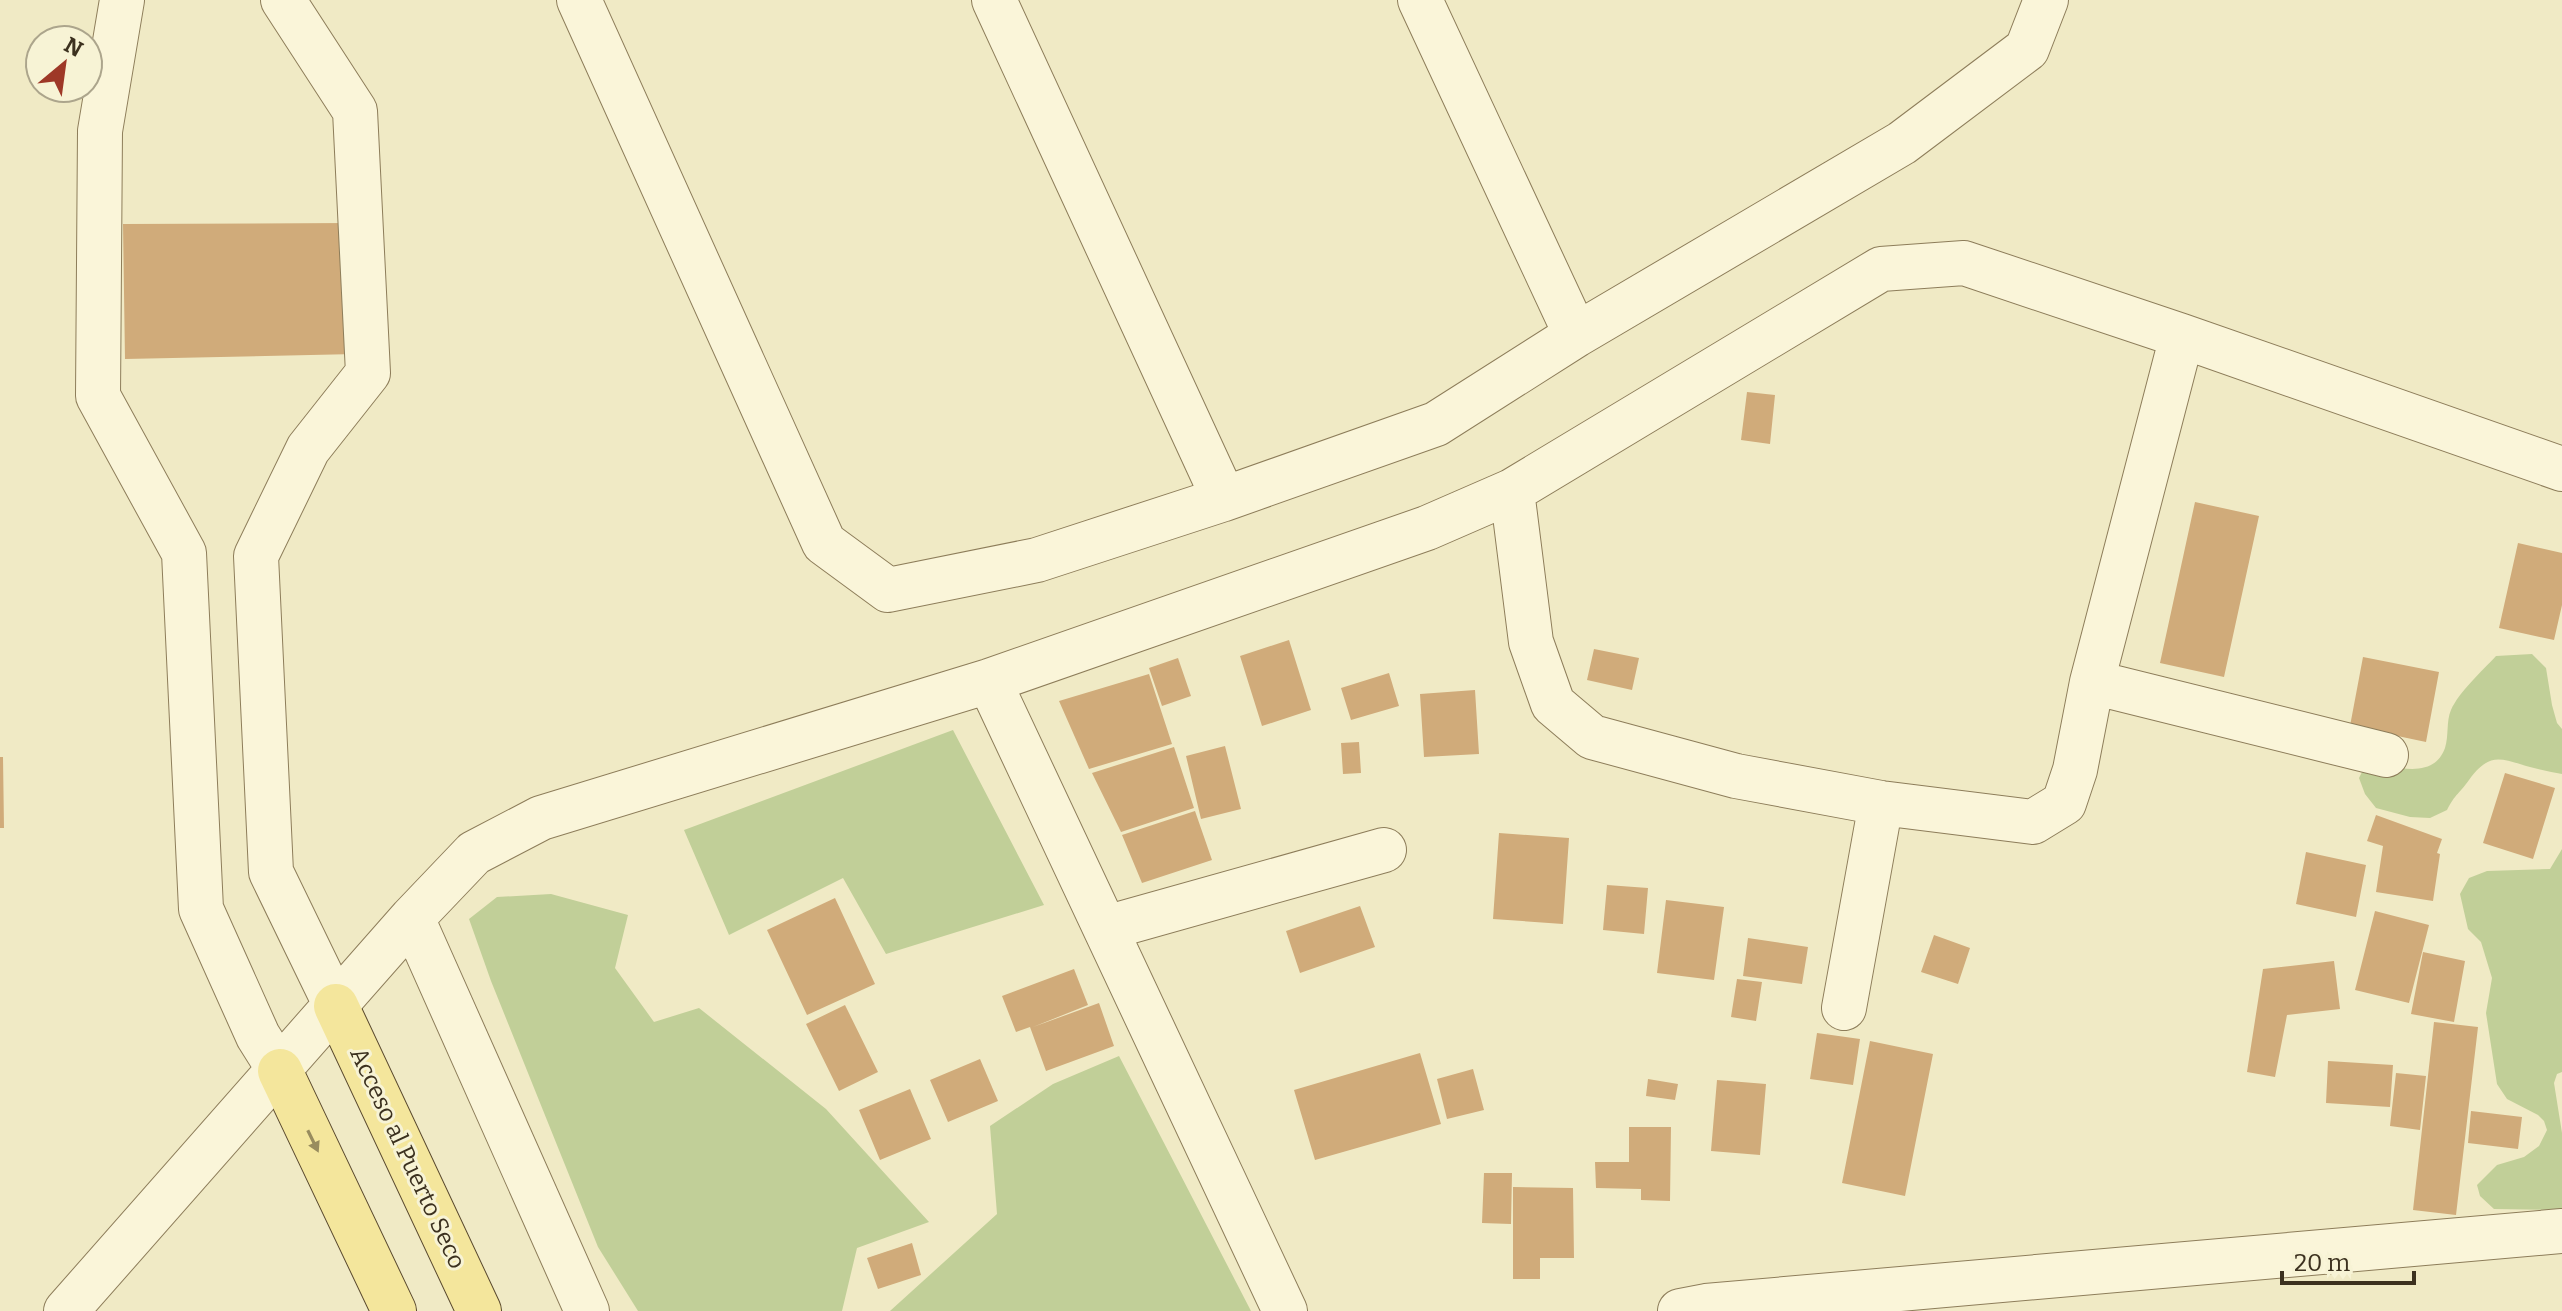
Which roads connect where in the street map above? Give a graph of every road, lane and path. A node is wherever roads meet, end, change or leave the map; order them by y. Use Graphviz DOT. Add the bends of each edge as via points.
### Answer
graph roads {
  1 [pos="122,0"];
  2 [pos="283,0"];
  3 [pos="579,0"];
  4 [pos="994,0"];
  5 [pos="1420,0"];
  6 [pos="2046,0"];
  7 [pos="1576,335"];
  8 [pos="2182,336"];
  9 [pos="2562,469"];
  10 [pos="1512,491"];
  11 [pos="1224,499"];
  12 [pos="989,681"];
  13 [pos="2092,682"];
  14 [pos="2386,755"];
  15 [pos="1881,803"];
  16 [pos="1384,850"];
  17 [pos="412,918"];
  18 [pos="1106,928"];
  19 [pos="336,1006"];
  20 [pos="1844,1008"];
  21 [pos="280,1071"];
  22 [pos="2562,1231"];
  23 [pos="66,1311"];
  24 [pos="394,1311"];
  25 [pos="479,1311"];
  26 [pos="587,1311"];
  27 [pos="1285,1311"];
  28 [pos="1680,1311"];
  1 -- 21 [label="street" via="100,131 98,396 184,553 201,909 258,1036"];
  2 -- 19 [label="street" via="355,111 368,373 308,449 256,556 271,872"];
  3 -- 11 [label="street" via="824,543 888,590 1037,560"];
  4 -- 11 [label="street"];
  5 -- 7 [label="street"];
  6 -- 7 [label="street" via="2027,49 1902,143"];
  7 -- 11 [label="street" via="1436,424"];
  8 -- 9 [label="street"];
  8 -- 10 [label="street" via="1964,263 1881,269"];
  8 -- 13 [label="street"];
  10 -- 12 [label="street" via="1427,528"];
  10 -- 15 [label="street" via="1531,642 1553,704 1592,737 1736,776"];
  12 -- 17 [label="street" via="541,818 474,853"];
  12 -- 18 [label="street"];
  13 -- 14 [label="street"];
  13 -- 15 [label="street" via="2064,803 2033,822"];
  15 -- 20 [label="street"];
  16 -- 18 [label="street"];
  17 -- 19 [label="street"];
  17 -- 26 [label="street"];
  18 -- 27 [label="street"];
  19 -- 21 [label="street"];
  19 -- 25 [label="main road, Acceso al Puerto Seco"];
  21 -- 23 [label="street"];
  21 -- 24 [label="main road, one-way"];
  22 -- 28 [label="street"];
}
